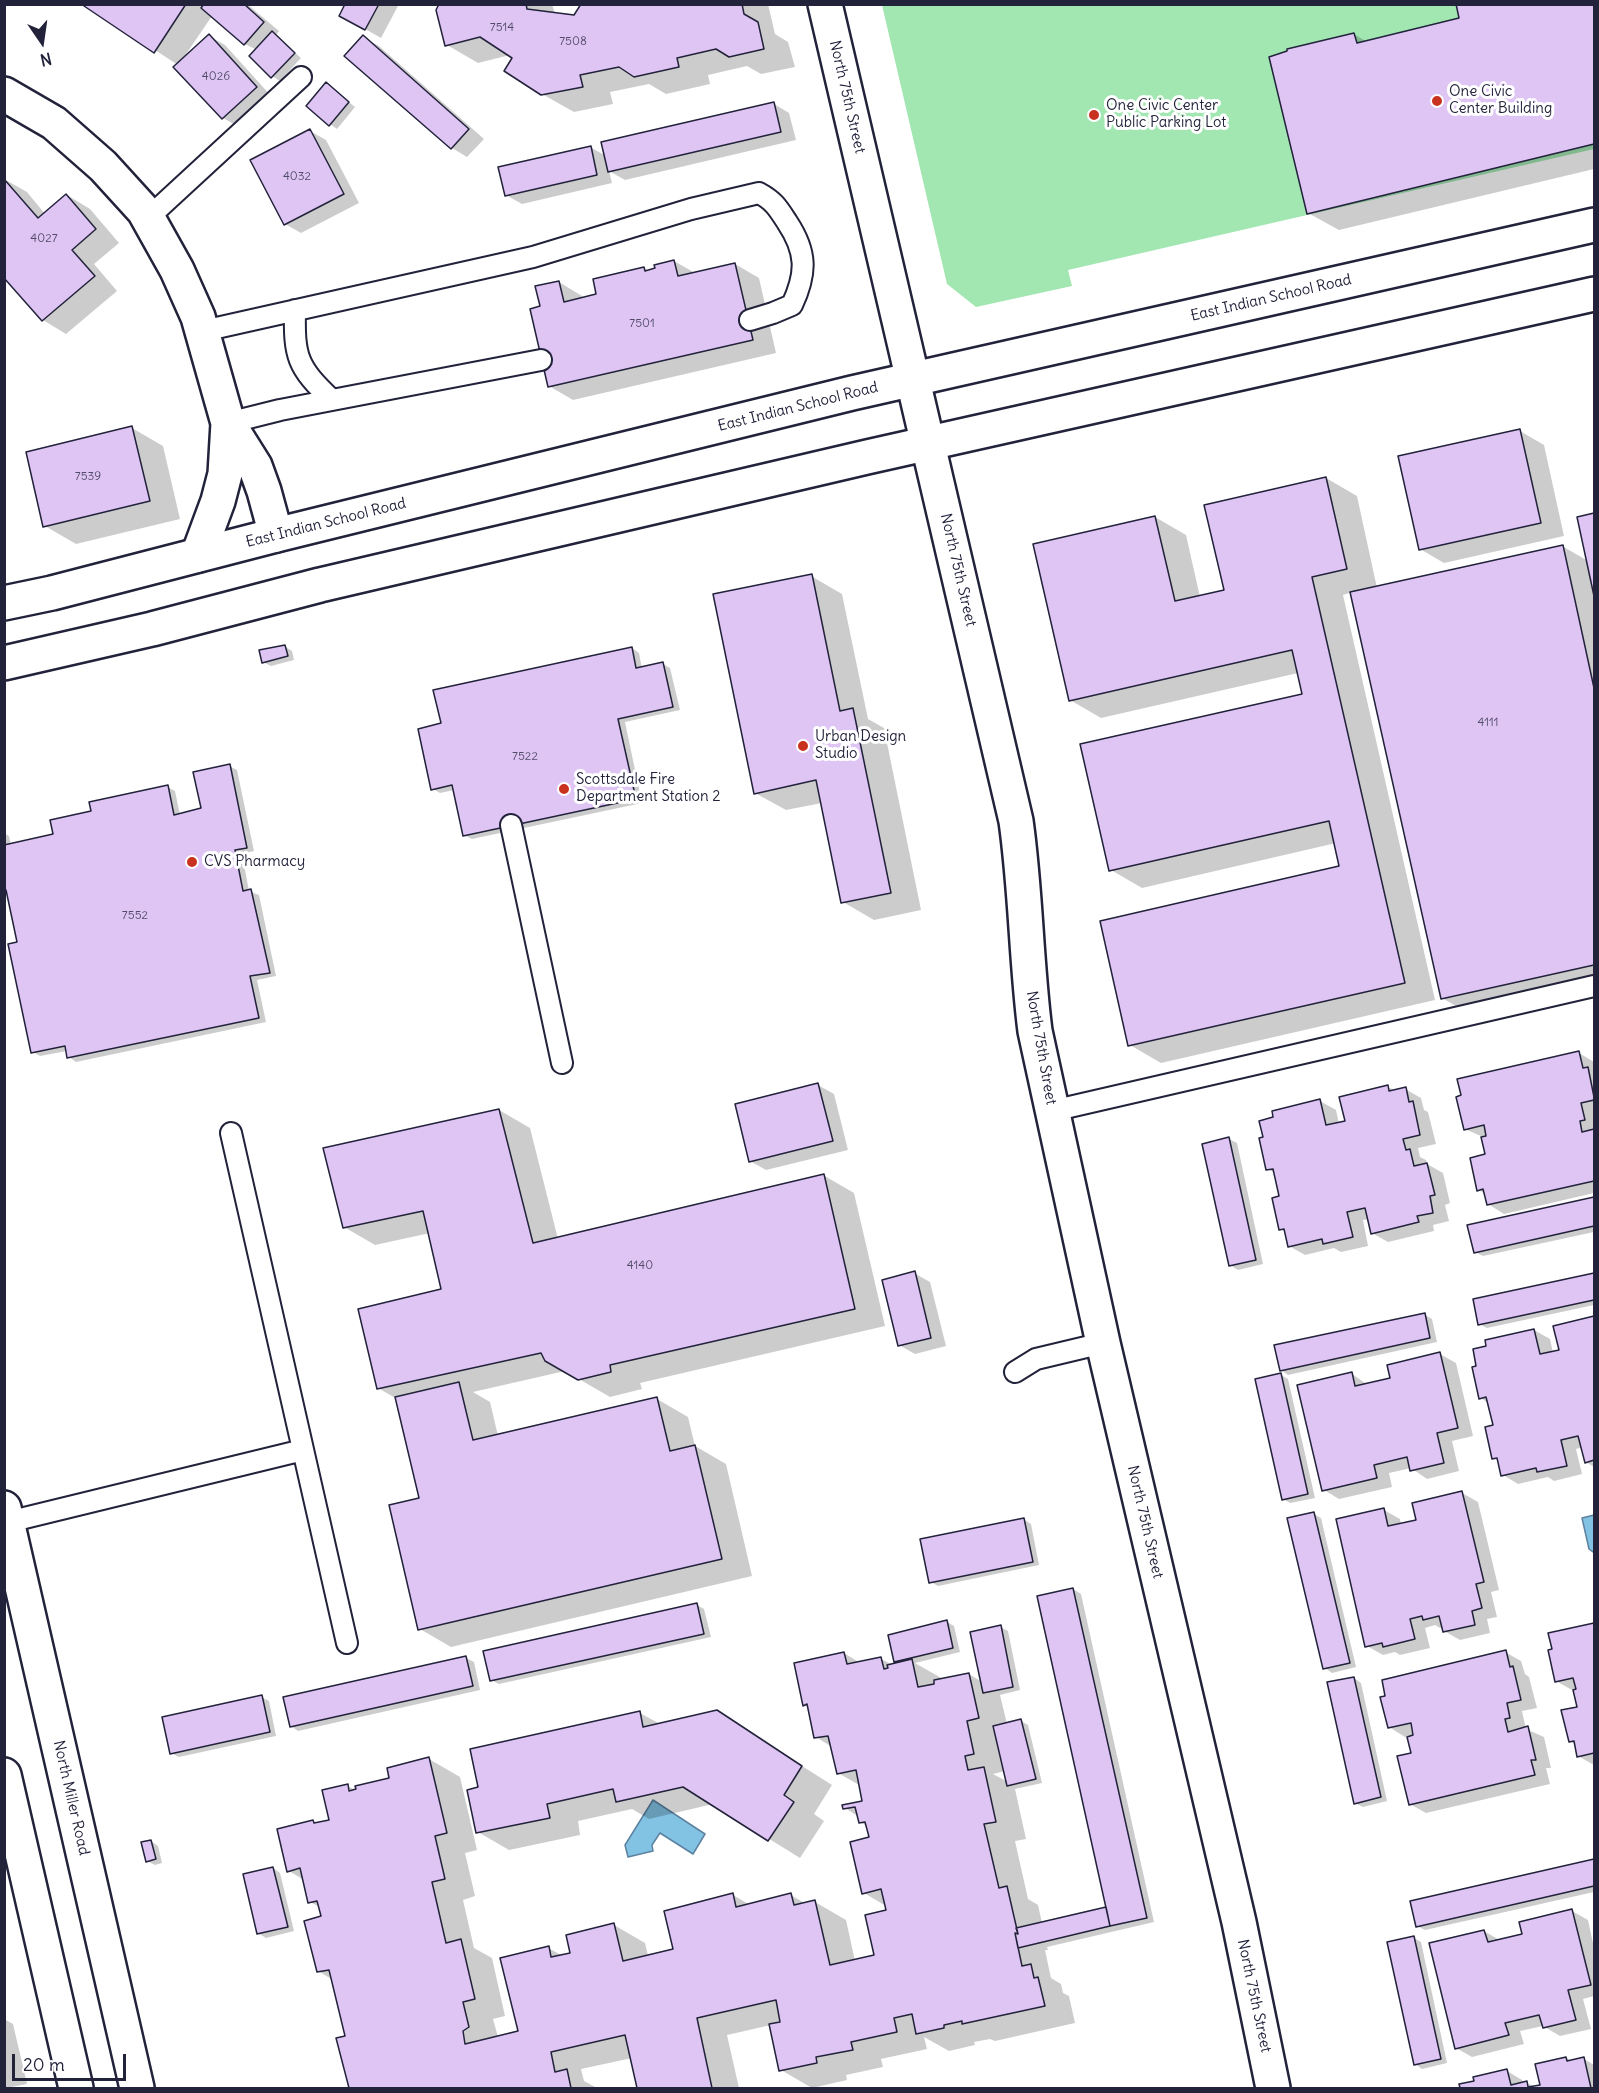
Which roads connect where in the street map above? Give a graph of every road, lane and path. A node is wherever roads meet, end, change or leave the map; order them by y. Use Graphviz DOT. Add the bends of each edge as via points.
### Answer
graph roads {
  1 [pos="825,4"];
  2 [pos="301,77"];
  3 [pos="4,94"];
  4 [pos="148,218"];
  5 [pos="1594,225"];
  6 [pos="1594,294"];
  7 [pos="295,310"];
  8 [pos="750,320"];
  9 [pos="203,331"];
  10 [pos="541,360"];
  11 [pos="914,379"];
  12 [pos="332,400"];
  13 [pos="228,423"];
  14 [pos="928,443"];
  15 [pos="276,534"];
  16 [pos="198,555"];
  17 [pos="4,603"];
  18 [pos="4,663"];
  19 [pos="511,825"];
  20 [pos="1594,986"];
  21 [pos="562,1063"];
  22 [pos="1052,1112"];
  23 [pos="231,1132"];
  24 [pos="1103,1343"];
  25 [pos="1015,1372"];
  26 [pos="303,1450"];
  27 [pos="6,1515"];
  28 [pos="347,1643"];
  29 [pos="4,1775"];
  30 [pos="76,2088"];
  31 [pos="138,2088"];
  32 [pos="1273,2088"];
  1 -- 11 [label="street, North 75th Street"];
  2 -- 4 [label="lane"];
  3 -- 4 [label="street" via="54,123 103,166"];
  4 -- 9 [label="street" via="177,270"];
  5 -- 11 [label="street, East Indian School Road"];
  6 -- 14 [label="street"];
  7 -- 8 [label="lane" via="533,257 691,209 759,193 772,200 793,232 802,250 803,268 801,286 792,305"];
  7 -- 9 [label="lane"];
  7 -- 12 [label="lane" via="298,360"];
  9 -- 13 [label="street"];
  10 -- 12 [label="lane"];
  11 -- 14 [label="street, North 75th Street"];
  11 -- 15 [label="street, East Indian School Road"];
  12 -- 13 [label="lane"];
  13 -- 15 [label="street" via="255,466"];
  13 -- 16 [label="street" via="225,474"];
  14 -- 18 [label="street"];
  14 -- 22 [label="street, North 75th Street" via="1016,821 1035,1031"];
  15 -- 16 [label="street, East Indian School Road"];
  16 -- 17 [label="street, East Indian School Road"];
  19 -- 21 [label="lane"];
  20 -- 22 [label="lane"];
  22 -- 24 [label="street, North 75th Street"];
  23 -- 26 [label="lane"];
  24 -- 25 [label="lane" via="1036,1359"];
  24 -- 32 [label="street, North 75th Street" via="1239,1922"];
  26 -- 27 [label="lane"];
  26 -- 28 [label="lane"];
  27 -- 31 [label="street, North Miller Road"];
  29 -- 30 [label="street"];
}
